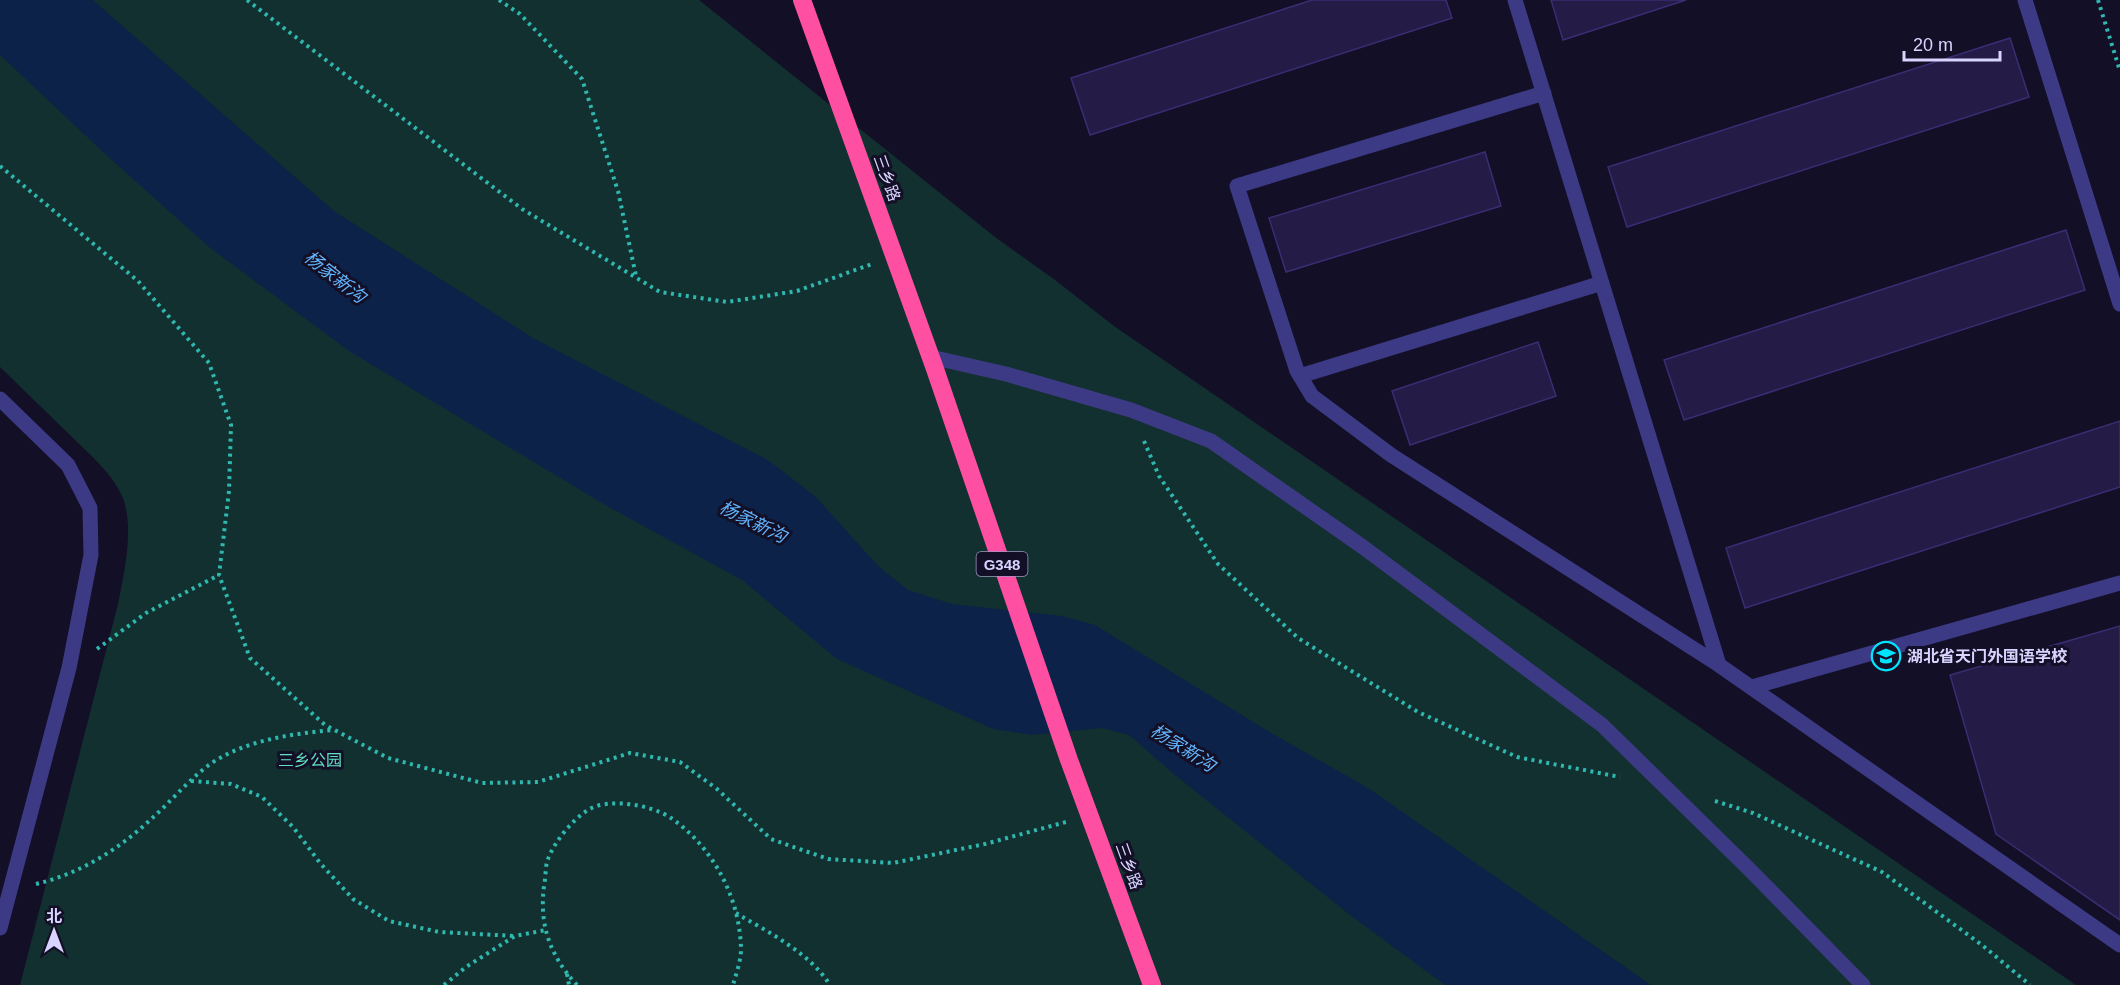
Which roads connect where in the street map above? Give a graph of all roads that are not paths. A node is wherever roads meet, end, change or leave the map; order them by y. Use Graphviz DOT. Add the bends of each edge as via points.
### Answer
graph roads {
  1 [pos="802,0"];
  2 [pos="1515,0"];
  3 [pos="2025,0"];
  4 [pos="1544,93"];
  5 [pos="1602,283"];
  6 [pos="2120,304"];
  7 [pos="933,363"];
  8 [pos="1300,376"];
  9 [pos="0,399"];
  10 [pos="2120,583"];
  11 [pos="1719,665"];
  12 [pos="1752,687"];
  13 [pos="0,928"];
  14 [pos="2120,945"];
  15 [pos="1152,985"];
  16 [pos="1863,985"];
  1 -- 7 [label="highway, 三乡路 / G348"];
  2 -- 4 [label="street"];
  3 -- 6 [label="street"];
  4 -- 5 [label="street"];
  4 -- 8 [label="street" via="1237,186"];
  5 -- 8 [label="street"];
  5 -- 11 [label="street"];
  7 -- 15 [label="highway, 三乡路 / G348" via="1069,760"];
  7 -- 16 [label="street" via="1006,374 1131,410 1211,441 1364,547 1602,725"];
  8 -- 11 [label="street" via="1312,396 1391,455"];
  9 -- 13 [label="street" via="68,465 90,508 91,555 69,668"];
  10 -- 12 [label="street"];
  11 -- 12 [label="street"];
  12 -- 14 [label="street"];
}
